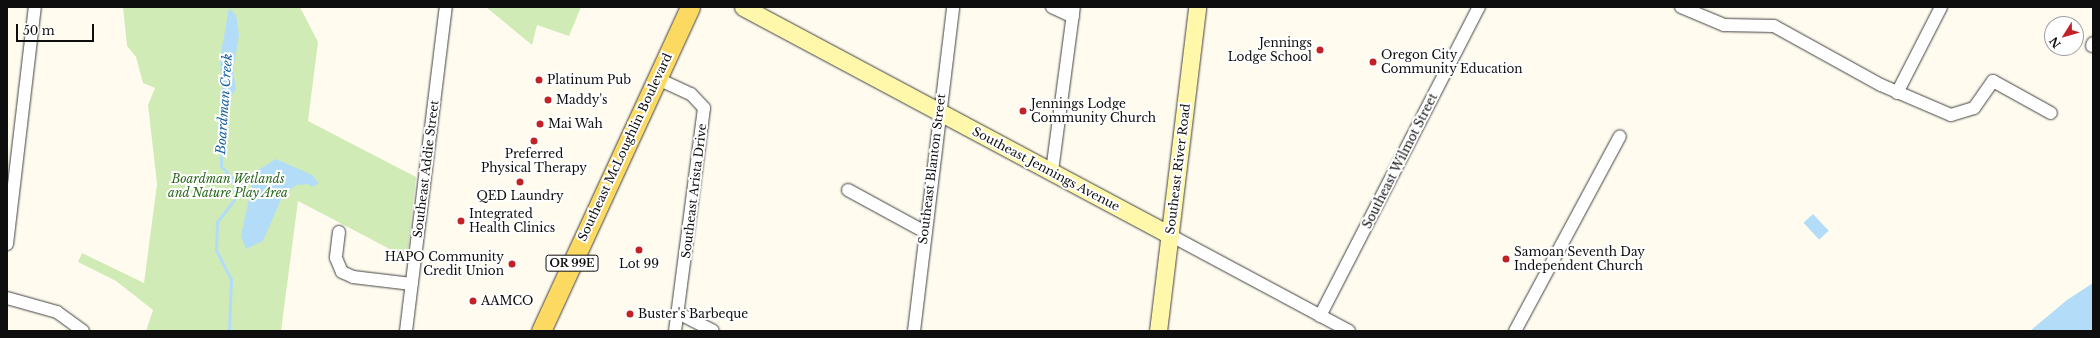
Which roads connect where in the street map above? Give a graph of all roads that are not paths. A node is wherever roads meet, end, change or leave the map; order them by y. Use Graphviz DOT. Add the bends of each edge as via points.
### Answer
graph roads {
  1 [pos="35,7"];
  2 [pos="446,7"];
  3 [pos="690,7"];
  4 [pos="743,7"];
  5 [pos="953,7"];
  6 [pos="1052,7"];
  7 [pos="1197,7"];
  8 [pos="1479,7"];
  9 [pos="1681,7"];
  10 [pos="1941,7"];
  11 [pos="1073,12"];
  12 [pos="656,78"];
  13 [pos="1898,93"];
  14 [pos="939,111"];
  15 [pos="2051,113"];
  16 [pos="1620,136"];
  17 [pos="1052,171"];
  18 [pos="848,190"];
  19 [pos="339,232"];
  20 [pos="925,232"];
  21 [pos="1170,235"];
  22 [pos="7,244"];
  23 [pos="412,284"];
  24 [pos="7,298"];
  25 [pos="678,313"];
  26 [pos="1320,316"];
  27 [pos="83,331"];
  28 [pos="406,331"];
  29 [pos="541,331"];
  30 [pos="675,331"];
  31 [pos="713,331"];
  32 [pos="914,331"];
  33 [pos="1158,331"];
  34 [pos="1349,331"];
  35 [pos="1515,331"];
  1 -- 22 [label="street"];
  2 -- 23 [label="street, Southeast Addie Street"];
  3 -- 12 [label="main road, Southeast McLoughlin Boulevard / OR 99E"];
  4 -- 14 [label="street, Southeast Jennings Avenue"];
  5 -- 14 [label="street, Southeast Blanton Street"];
  6 -- 11 [label="street"];
  7 -- 21 [label="street, Southeast River Road"];
  8 -- 26 [label="street, Southeast Wilmot Street"];
  9 -- 13 [label="street" via="1724,25 1774,26"];
  10 -- 13 [label="street"];
  11 -- 17 [label="street"];
  12 -- 25 [label="street, Southeast Arista Drive" via="692,94 704,108"];
  12 -- 29 [label="main road, Southeast McLoughlin Boulevard / OR 99E"];
  13 -- 15 [label="street" via="1959,115 1981,102 1993,81"];
  14 -- 17 [label="street, Southeast Jennings Avenue"];
  14 -- 20 [label="street, Southeast Blanton Street"];
  16 -- 35 [label="street"];
  17 -- 21 [label="street, Southeast Jennings Avenue"];
  18 -- 20 [label="street"];
  19 -- 23 [label="street" via="336,258 342,272 353,277"];
  20 -- 32 [label="street, Southeast Blanton Street"];
  21 -- 26 [label="street, Southeast Jennings Avenue"];
  21 -- 33 [label="street, Southeast River Road"];
  23 -- 28 [label="street, Southeast Addie Street"];
  24 -- 27 [label="street" via="57,312"];
  25 -- 30 [label="street, Southeast Arista Drive"];
  25 -- 31 [label="street"];
  26 -- 34 [label="street, Southeast Jennings Avenue"];
}
